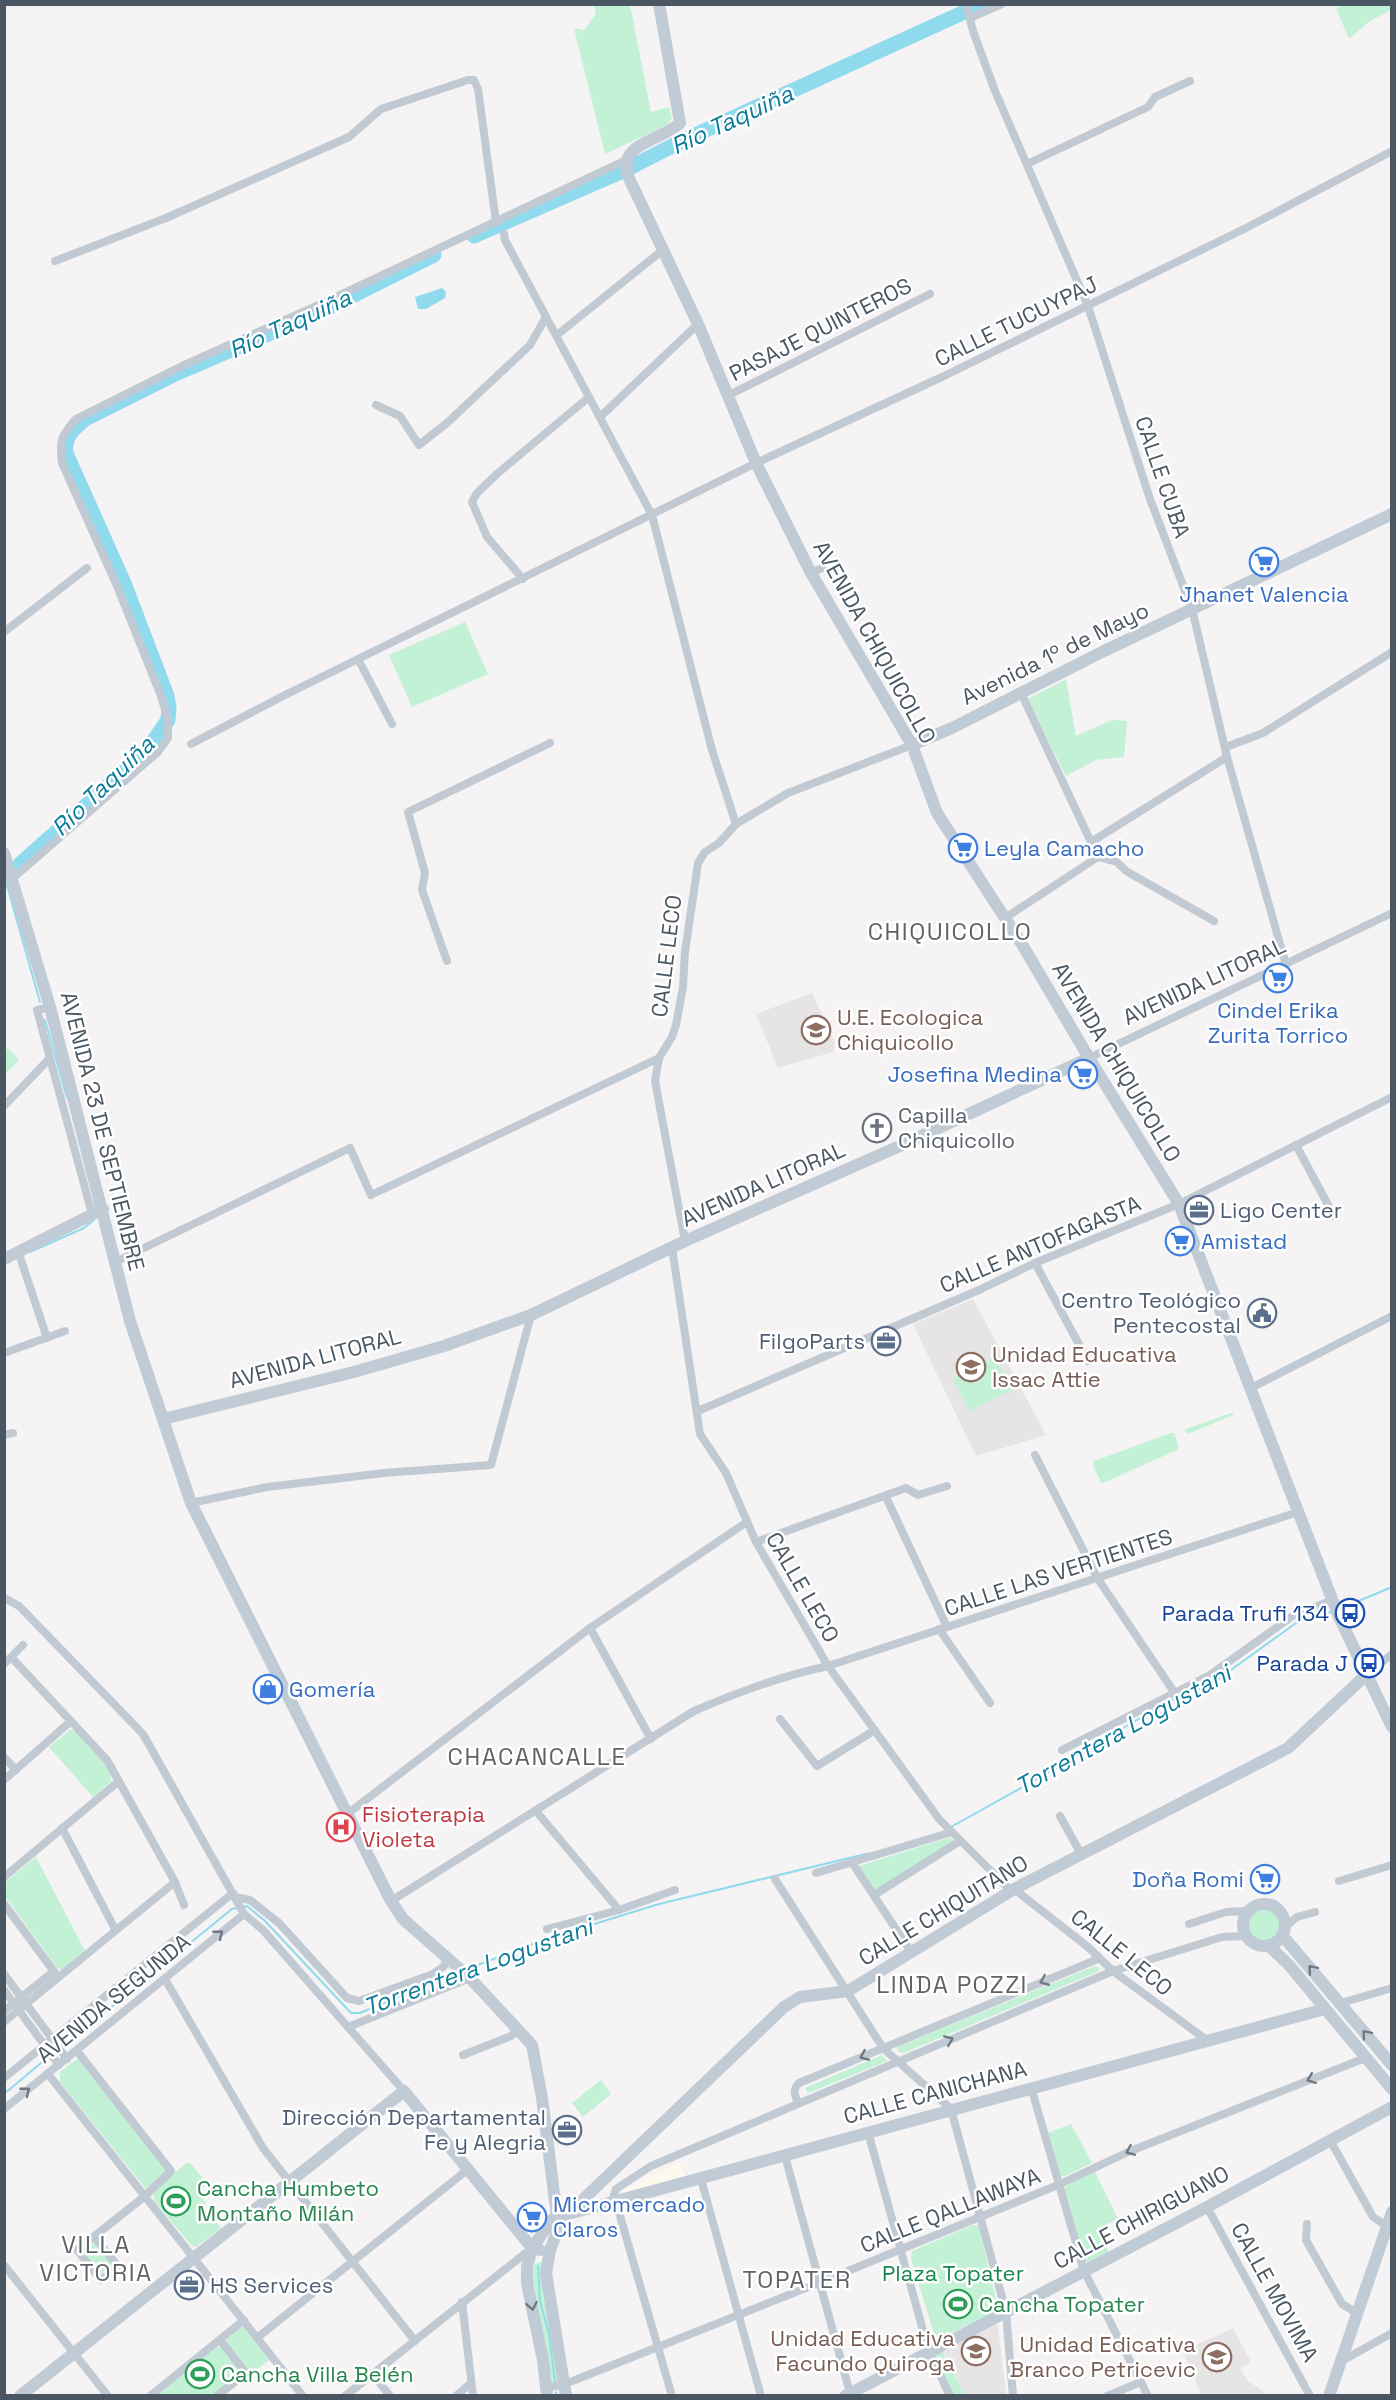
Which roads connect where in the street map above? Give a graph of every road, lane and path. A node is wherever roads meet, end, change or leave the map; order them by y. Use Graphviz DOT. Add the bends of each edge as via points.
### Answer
graph roads {
  1 [pos="659,4"];
  2 [pos="1002,4"];
  3 [pos="968,11"];
  4 [pos="1190,81"];
  5 [pos="1392,151"];
  6 [pos="1027,164"];
  7 [pos="626,169"];
  8 [pos="496,222"];
  9 [pos="504,234"];
  10 [pos="664,249"];
  11 [pos="55,261"];
  12 [pos="930,294"];
  13 [pos="1088,306"];
  14 [pos="546,317"];
  15 [pos="698,324"];
  16 [pos="557,335"];
  17 [pos="727,396"];
  18 [pos="589,397"];
  19 [pos="376,405"];
  20 [pos="600,417"];
  21 [pos="756,463"];
  22 [pos="1392,514"];
  23 [pos="652,515"];
  24 [pos="87,568"];
  25 [pos="523,579"];
  26 [pos="1192,609"];
  27 [pos="4,632"];
  28 [pos="1392,652"];
  29 [pos="358,659"];
  30 [pos="1021,693"];
  31 [pos="392,724"];
  32 [pos="550,743"];
  33 [pos="191,744"];
  34 [pos="912,745"];
  35 [pos="1226,747"];
  36 [pos="1227,757"];
  37 [pos="736,824"];
  38 [pos="1091,842"];
  39 [pos="705,852"];
  40 [pos="4,854"];
  41 [pos="1098,857"];
  42 [pos="12,879"];
  43 [pos="1392,913"];
  44 [pos="1005,918"];
  45 [pos="1214,921"];
  46 [pos="447,962"];
  47 [pos="1286,965"];
  48 [pos="50,1007"];
  49 [pos="50,1058"];
  50 [pos="659,1058"];
  51 [pos="1089,1058"];
  52 [pos="1392,1097"];
  53 [pos="4,1106"];
  54 [pos="1296,1145"];
  55 [pos="1179,1204"];
  56 [pos="97,1212"];
  57 [pos="1334,1216"];
  58 [pos="685,1240"];
  59 [pos="672,1248"];
  60 [pos="18,1251"];
  61 [pos="4,1258"];
  62 [pos="116,1262"];
  63 [pos="1035,1263"];
  64 [pos="531,1315"];
  65 [pos="1392,1316"];
  66 [pos="64,1331"];
  67 [pos="47,1338"];
  68 [pos="4,1353"];
  69 [pos="1088,1361"];
  70 [pos="1251,1388"];
  71 [pos="698,1411"];
  72 [pos="163,1419"];
  73 [pos="1035,1455"];
  74 [pos="948,1486"];
  75 [pos="886,1497"];
  76 [pos="191,1503"];
  77 [pos="1298,1512"];
  78 [pos="747,1522"];
  79 [pos="756,1542"];
  80 [pos="1098,1579"];
  81 [pos="8,1600"];
  82 [pos="1335,1607"];
  83 [pos="4,1608"];
  84 [pos="590,1628"];
  85 [pos="943,1628"];
  86 [pos="23,1645"];
  87 [pos="1392,1654"];
  88 [pos="12,1658"];
  89 [pos="4,1664"];
  90 [pos="828,1666"];
  91 [pos="1366,1675"];
  92 [pos="1174,1692"];
  93 [pos="990,1703"];
  94 [pos="780,1719"];
  95 [pos="71,1721"];
  96 [pos="1391,1726"];
  97 [pos="875,1730"];
  98 [pos="651,1738"];
  99 [pos="1062,1750"];
  100 [pos="4,1757"];
  101 [pos="16,1770"];
  102 [pos="4,1780"];
  103 [pos="118,1781"];
  104 [pos="536,1811"];
  105 [pos="346,1815"];
  106 [pos="1060,1816"];
  107 [pos="62,1828"];
  108 [pos="952,1832"];
  109 [pos="960,1841"];
  110 [pos="1081,1854"];
  111 [pos="853,1864"];
  112 [pos="1392,1865"];
  113 [pos="816,1873"];
  114 [pos="4,1877"];
  115 [pos="775,1879"];
  116 [pos="1340,1881"];
  117 [pos="175,1882"];
  118 [pos="675,1890"];
  119 [pos="1012,1890"];
  120 [pos="874,1895"];
  121 [pos="391,1900"];
  122 [pos="238,1903"];
  123 [pos="4,1904"];
  124 [pos="184,1905"];
  125 [pos="619,1910"];
  126 [pos="1248,1911"];
  127 [pos="1315,1912"];
  128 [pos="1189,1924"];
  129 [pos="115,1929"];
  130 [pos="548,1929"];
  131 [pos="1284,1931"];
  132 [pos="1246,1936"];
  133 [pos="1268,1945"];
  134 [pos="911,1952"];
  135 [pos="1098,1959"];
  136 [pos="461,1969"];
  137 [pos="1113,1971"];
  138 [pos="4,1974"];
  139 [pos="56,1974"];
  140 [pos="165,1978"];
  141 [pos="1392,1988"];
  142 [pos="4,1990"];
  143 [pos="848,1991"];
  144 [pos="1341,2003"];
  145 [pos="20,2004"];
  146 [pos="1325,2009"];
  147 [pos="4,2011"];
  148 [pos="4,2022"];
  149 [pos="348,2026"];
  150 [pos="518,2029"];
  151 [pos="53,2040"];
  152 [pos="1208,2041"];
  153 [pos="45,2046"];
  154 [pos="883,2048"];
  155 [pos="77,2051"];
  156 [pos="463,2055"];
  157 [pos="1365,2058"];
  158 [pos="67,2059"];
  159 [pos="897,2062"];
  160 [pos="58,2065"];
  161 [pos="1392,2065"];
  162 [pos="48,2074"];
  163 [pos="4,2078"];
  164 [pos="1032,2087"];
  165 [pos="1392,2089"];
  166 [pos="404,2091"];
  167 [pos="798,2103"];
  168 [pos="1392,2107"];
  169 [pos="4,2109"];
  170 [pos="951,2109"];
  171 [pos="868,2132"];
  172 [pos="1330,2140"];
  173 [pos="785,2156"];
  174 [pos="467,2170"];
  175 [pos="701,2179"];
  176 [pos="290,2182"];
  177 [pos="1058,2185"];
  178 [pos="145,2196"];
  179 [pos="617,2202"];
  180 [pos="1207,2207"];
  181 [pos="570,2212"];
  182 [pos="557,2217"];
  183 [pos="979,2217"];
  184 [pos="1390,2220"];
  185 [pos="1306,2224"];
  186 [pos="94,2237"];
  187 [pos="532,2248"];
  188 [pos="900,2249"];
  189 [pos="550,2250"];
  190 [pos="194,2258"];
  191 [pos="353,2261"];
  192 [pos="4,2265"];
  193 [pos="1084,2271"];
  194 [pos="821,2282"];
  195 [pos="462,2302"];
  196 [pos="1006,2312"];
  197 [pos="1357,2313"];
  198 [pos="738,2314"];
  199 [pos="244,2320"];
  200 [pos="1392,2333"];
  201 [pos="258,2337"];
  202 [pos="220,2340"];
  203 [pos="415,2341"];
  204 [pos="658,2347"];
  205 [pos="929,2352"];
  206 [pos="74,2353"];
  207 [pos="1340,2362"];
  208 [pos="372,2373"];
  209 [pos="1141,2382"];
  210 [pos="471,2383"];
  211 [pos="565,2390"];
  212 [pos="547,2392"];
  213 [pos="847,2394"];
  214 [pos="20,2396"];
  215 [pos="108,2396"];
  216 [pos="150,2396"];
  217 [pos="217,2396"];
  218 [pos="303,2396"];
  219 [pos="345,2396"];
  220 [pos="390,2396"];
  221 [pos="456,2396"];
  222 [pos="473,2396"];
  223 [pos="672,2396"];
  224 [pos="761,2396"];
  225 [pos="950,2396"];
  226 [pos="1012,2396"];
  227 [pos="1107,2396"];
  228 [pos="1148,2396"];
  229 [pos="1310,2396"];
  230 [pos="1329,2396"];
  1 -- 7 [label="main road" via="680,123 630,152"];
  2 -- 3 [label="street"];
  3 -- 6 [label="street, CALLE CUBA" via="995,91"];
  4 -- 6 [label="street" via="1155,97 1148,107"];
  5 -- 13 [label="street, CALLE TUCUYPAJ"];
  6 -- 13 [label="street, CALLE CUBA"];
  7 -- 8 [label="street"];
  7 -- 10 [label="main road, AVENIDA CHIQUICOLLO"];
  8 -- 11 [label="street" via="478,89 474,80 468,80 381,109 339,141"];
  8 -- 42 [label="street" via="182,366 76,418 63,433 59,446 62,463 117,586 160,696 168,720 168,738 158,752"];
  9 -- 14 [label="street"];
  10 -- 15 [label="main road, AVENIDA CHIQUICOLLO"];
  10 -- 16 [label="street"];
  12 -- 17 [label="street, PASAJE QUINTEROS"];
  13 -- 21 [label="street, CALLE TUCUYPAJ"];
  13 -- 26 [label="street, CALLE CUBA" via="1150,499"];
  14 -- 16 [label="street"];
  14 -- 19 [label="street" via="530,345 419,445 400,416"];
  15 -- 17 [label="main road, AVENIDA CHIQUICOLLO"];
  15 -- 20 [label="street"];
  16 -- 18 [label="street"];
  17 -- 21 [label="main road, AVENIDA CHIQUICOLLO"];
  18 -- 20 [label="street"];
  18 -- 25 [label="street" via="498,473 472,502 487,537"];
  20 -- 23 [label="street"];
  21 -- 23 [label="street, CALLE TUCUYPAJ"];
  21 -- 34 [label="main road, AVENIDA CHIQUICOLLO"];
  22 -- 26 [label="main road, Avenida 1º de Mayo"];
  23 -- 25 [label="street, CALLE TUCUYPAJ"];
  23 -- 37 [label="street" via="712,750"];
  24 -- 27 [label="street"];
  25 -- 29 [label="street, CALLE TUCUYPAJ"];
  26 -- 30 [label="main road, Avenida 1º de Mayo"];
  26 -- 35 [label="street, CALLE CUBA"];
  28 -- 35 [label="street" via="1263,733"];
  29 -- 31 [label="street"];
  29 -- 33 [label="street, CALLE TUCUYPAJ"];
  30 -- 34 [label="main road, Avenida 1º de Mayo"];
  30 -- 38 [label="street"];
  32 -- 46 [label="street" via="408,812 425,873 422,890"];
  34 -- 37 [label="street, Avenida 1º de Mayo" via="788,794"];
  34 -- 44 [label="main road, AVENIDA CHIQUICOLLO" via="937,813"];
  35 -- 36 [label="street, CALLE CUBA"];
  36 -- 38 [label="street"];
  36 -- 47 [label="street, CALLE CUBA"];
  37 -- 39 [label="street, Avenida 1º de Mayo"];
  38 -- 41 [label="street"];
  39 -- 50 [label="street, CALLE LECO" via="694,875 676,1025"];
  40 -- 42 [label="main road, AVENIDA 23 DE SEPTIEMBRE"];
  41 -- 44 [label="street"];
  41 -- 45 [label="street" via="1117,862 1126,871"];
  42 -- 48 [label="main road, AVENIDA 23 DE SEPTIEMBRE"];
  43 -- 47 [label="street, AVENIDA LITORAL"];
  44 -- 51 [label="main road, AVENIDA CHIQUICOLLO"];
  47 -- 51 [label="street, AVENIDA LITORAL"];
  48 -- 49 [label="street" via="37,1010"];
  48 -- 56 [label="main road, AVENIDA 23 DE SEPTIEMBRE"];
  49 -- 53 [label="street"];
  49 -- 56 [label="street"];
  50 -- 58 [label="street, CALLE LECO" via="655,1081"];
  50 -- 62 [label="street" via="371,1195 350,1148"];
  51 -- 55 [label="main road, AVENIDA CHIQUICOLLO"];
  51 -- 58 [label="main road, AVENIDA LITORAL"];
  52 -- 54 [label="street, CALLE ANTOFAGASTA"];
  54 -- 55 [label="street, CALLE ANTOFAGASTA"];
  54 -- 57 [label="street"];
  55 -- 63 [label="street, CALLE ANTOFAGASTA"];
  55 -- 70 [label="main road, AVENIDA CHIQUICOLLO"];
  56 -- 60 [label="main road"];
  56 -- 62 [label="main road, AVENIDA 23 DE SEPTIEMBRE"];
  58 -- 59 [label="main road, AVENIDA LITORAL"];
  59 -- 64 [label="main road, AVENIDA LITORAL"];
  59 -- 71 [label="street, CALLE LECO"];
  60 -- 61 [label="main road"];
  60 -- 67 [label="street"];
  62 -- 72 [label="main road, AVENIDA 23 DE SEPTIEMBRE" via="130,1321"];
  63 -- 69 [label="street"];
  63 -- 71 [label="street, CALLE ANTOFAGASTA"];
  64 -- 72 [label="main road, AVENIDA LITORAL" via="354,1372"];
  64 -- 76 [label="street" via="491,1465 267,1487"];
  65 -- 70 [label="street"];
  66 -- 67 [label="street"];
  67 -- 68 [label="street"];
  70 -- 77 [label="main road, AVENIDA CHIQUICOLLO"];
  71 -- 78 [label="street, CALLE LECO" via="700,1434 726,1473"];
  72 -- 76 [label="main road, AVENIDA 23 DE SEPTIEMBRE"];
  73 -- 80 [label="street"];
  74 -- 75 [label="street" via="918,1496 906,1488"];
  75 -- 79 [label="street"];
  75 -- 85 [label="street"];
  76 -- 105 [label="main road, AVENIDA 23 DE SEPTIEMBRE"];
  77 -- 80 [label="street, CALLE LAS VERTIENTES"];
  77 -- 82 [label="main road, AVENIDA CHIQUICOLLO"];
  78 -- 79 [label="street, CALLE LECO"];
  78 -- 84 [label="street"];
  79 -- 90 [label="street, CALLE LECO"];
  80 -- 85 [label="street, CALLE LAS VERTIENTES"];
  80 -- 92 [label="street"];
  81 -- 83 [label="street"];
  81 -- 122 [label="street" via="75,1661 143,1734"];
  82 -- 91 [label="main road, AVENIDA CHIQUICOLLO"];
  82 -- 92 [label="street" via="1294,1615 1210,1675"];
  84 -- 98 [label="street"];
  84 -- 105 [label="street"];
  85 -- 90 [label="street, CALLE LAS VERTIENTES"];
  85 -- 93 [label="street"];
  86 -- 88 [label="street"];
  87 -- 91 [label="street"];
  88 -- 89 [label="street"];
  88 -- 95 [label="street"];
  90 -- 97 [label="street, CALLE LECO"];
  90 -- 98 [label="street, CALLE LAS VERTIENTES" via="792,1673 740,1691 694,1711"];
  91 -- 96 [label="main road, AVENIDA CHIQUICOLLO"];
  91 -- 110 [label="main road, CALLE CHIQUITANO" via="1288,1748"];
  92 -- 99 [label="street"];
  94 -- 97 [label="street" via="817,1766"];
  95 -- 101 [label="street"];
  95 -- 103 [label="street" via="107,1760"];
  97 -- 108 [label="street, CALLE LECO"];
  98 -- 104 [label="street, CALLE LAS VERTIENTES"];
  100 -- 101 [label="street"];
  101 -- 102 [label="street"];
  103 -- 107 [label="street"];
  103 -- 117 [label="street"];
  104 -- 121 [label="street, CALLE LAS VERTIENTES"];
  104 -- 125 [label="street"];
  105 -- 121 [label="main road, AVENIDA 23 DE SEPTIEMBRE"];
  106 -- 110 [label="street"];
  107 -- 114 [label="street"];
  107 -- 129 [label="street"];
  108 -- 109 [label="street, CALLE LECO"];
  108 -- 111 [label="street"];
  109 -- 119 [label="street, CALLE LECO"];
  109 -- 120 [label="street"];
  110 -- 119 [label="main road, CALLE CHIQUITANO"];
  111 -- 113 [label="street"];
  111 -- 120 [label="street"];
  112 -- 116 [label="street"];
  115 -- 143 [label="street"];
  117 -- 124 [label="street"];
  117 -- 129 [label="street"];
  118 -- 125 [label="street"];
  119 -- 134 [label="main road, CALLE CHIQUITANO"];
  119 -- 135 [label="street, CALLE LECO" via="1088,1947"];
  120 -- 134 [label="street"];
  121 -- 136 [label="main road, AVENIDA 23 DE SEPTIEMBRE" via="403,1919"];
  122 -- 136 [label="street" via="250,1900 279,1923 353,2001 433,1974 443,1967"];
  140 -- 122 [label="street, AVENIDA SEGUNDA, one-way"];
  122 -- 149 [label="street"];
  122 -- 151 [label="street, AVENIDA SEGUNDA"];
  123 -- 139 [label="street"];
  125 -- 130 [label="street"];
  126 -- 128 [label="street" via="1226,1912"];
  126 -- 131 [label="main road" via="1259,1904 1272,1906 1282,1914"];
  126 -- 132 [label="main road" via="1243,1923"];
  127 -- 131 [label="street" via="1297,1917"];
  129 -- 139 [label="street"];
  131 -- 133 [label="main road"];
  144 -- 131 [label="main road, one-way"];
  132 -- 133 [label="main road" via="1256,1944"];
  132 -- 137 [label="street" via="1222,1937"];
  133 -- 146 [label="main road"];
  134 -- 143 [label="main road, CALLE CHIQUITANO"];
  135 -- 137 [label="street, CALLE LECO"];
  135 -- 154 [label="street, one-way"];
  136 -- 149 [label="street"];
  136 -- 150 [label="main road, AVENIDA 23 DE SEPTIEMBRE"];
  137 -- 152 [label="street, CALLE LECO"];
  159 -- 137 [label="street, one-way"];
  138 -- 145 [label="street"];
  139 -- 145 [label="street"];
  140 -- 155 [label="street, AVENIDA SEGUNDA"];
  140 -- 176 [label="street" via="263,2148"];
  141 -- 144 [label="street"];
  142 -- 145 [label="street"];
  143 -- 154 [label="street"];
  143 -- 181 [label="main road, CALLE CHIQUITANO" via="800,1998 784,2007"];
  161 -- 144 [label="main road, one-way"];
  145 -- 147 [label="street"];
  145 -- 148 [label="street"];
  145 -- 151 [label="street"];
  145 -- 153 [label="street"];
  146 -- 152 [label="main road, CALLE CANICHANA"];
  146 -- 157 [label="main road"];
  149 -- 166 [label="street"];
  150 -- 156 [label="street" via="511,2036"];
  150 -- 182 [label="main road, AVENIDA 23 DE SEPTIEMBRE" via="532,2045 536,2064"];
  151 -- 153 [label="street, AVENIDA SEGUNDA"];
  151 -- 158 [label="street"];
  152 -- 164 [label="main road, CALLE CANICHANA"];
  153 -- 160 [label="street"];
  153 -- 163 [label="street, AVENIDA SEGUNDA"];
  154 -- 159 [label="street"];
  154 -- 167 [label="street, one-way" via="799,2083 794,2092"];
  155 -- 158 [label="street, AVENIDA SEGUNDA"];
  155 -- 178 [label="street" via="171,2171"];
  157 -- 165 [label="main road"];
  157 -- 177 [label="street, CALLE QALLAWAYA, one-way" via="1128,2152"];
  158 -- 160 [label="street, AVENIDA SEGUNDA"];
  159 -- 167 [label="street"];
  159 -- 170 [label="street"];
  160 -- 162 [label="street, AVENIDA SEGUNDA"];
  169 -- 162 [label="street, AVENIDA SEGUNDA, one-way"];
  162 -- 178 [label="street"];
  164 -- 170 [label="main road, CALLE CANICHANA"];
  164 -- 177 [label="street"];
  166 -- 174 [label="main road"];
  166 -- 176 [label="main road"];
  167 -- 179 [label="street" via="651,2166 616,2189"];
  168 -- 172 [label="main road, CALLE CHIRIGUANO"];
  170 -- 171 [label="main road, CALLE CANICHANA"];
  170 -- 183 [label="street"];
  171 -- 173 [label="main road, CALLE CANICHANA"];
  171 -- 188 [label="street"];
  172 -- 180 [label="main road, CALLE CHIRIGUANO"];
  172 -- 184 [label="street" via="1373,2217"];
  173 -- 175 [label="main road, CALLE CANICHANA"];
  173 -- 194 [label="street"];
  174 -- 187 [label="main road"];
  174 -- 191 [label="street"];
  175 -- 179 [label="main road, CALLE CANICHANA"];
  175 -- 198 [label="street"];
  176 -- 190 [label="main road"];
  176 -- 191 [label="street"];
  177 -- 183 [label="street, CALLE QALLAWAYA"];
  177 -- 193 [label="street"];
  178 -- 186 [label="street"];
  178 -- 190 [label="street"];
  179 -- 181 [label="main road, CALLE CANICHANA"];
  179 -- 204 [label="street"];
  180 -- 193 [label="main road, CALLE CHIRIGUANO"];
  180 -- 229 [label="street, CALLE MOVIMA"];
  181 -- 182 [label="main road, CALLE CANICHANA"];
  182 -- 187 [label="main road"];
  182 -- 189 [label="main road, AVENIDA 23 DE SEPTIEMBRE" via="560,2228"];
  183 -- 188 [label="street, CALLE QALLAWAYA"];
  183 -- 196 [label="street"];
  184 -- 197 [label="main road"];
  185 -- 197 [label="street" via="1306,2240 1342,2304"];
  186 -- 186 [label="street" via="77,2250 101,2280 118,2266"];
  187 -- 189 [label="main road"];
  187 -- 195 [label="street"];
  187 -- 212 [label="main road, one-way" via="527,2283"];
  188 -- 194 [label="street, CALLE QALLAWAYA"];
  188 -- 205 [label="street"];
  189 -- 211 [label="main road, AVENIDA 23 DE SEPTIEMBRE" via="548,2292"];
  190 -- 199 [label="street"];
  190 -- 206 [label="main road"];
  191 -- 201 [label="street"];
  191 -- 203 [label="street"];
  192 -- 206 [label="street"];
  193 -- 196 [label="main road, CALLE CHIRIGUANO"];
  193 -- 209 [label="street"];
  194 -- 198 [label="street, CALLE QALLAWAYA"];
  194 -- 213 [label="street"];
  195 -- 203 [label="street"];
  195 -- 210 [label="street"];
  196 -- 205 [label="main road, CALLE CHIRIGUANO"];
  196 -- 226 [label="street"];
  197 -- 207 [label="main road"];
  198 -- 204 [label="street, CALLE QALLAWAYA"];
  198 -- 224 [label="street"];
  199 -- 201 [label="street"];
  199 -- 202 [label="street"];
  200 -- 207 [label="street"];
  201 -- 218 [label="street"];
  202 -- 216 [label="street"];
  202 -- 217 [label="street" via="246,2373"];
  203 -- 208 [label="street"];
  204 -- 211 [label="street, CALLE QALLAWAYA"];
  204 -- 223 [label="street"];
  205 -- 213 [label="main road, CALLE CHIRIGUANO"];
  205 -- 225 [label="street"];
  206 -- 214 [label="main road"];
  206 -- 215 [label="street"];
  207 -- 230 [label="main road"];
  208 -- 219 [label="street"];
  208 -- 220 [label="street"];
  209 -- 227 [label="street"];
  209 -- 228 [label="street"];
  210 -- 221 [label="street"];
  210 -- 222 [label="street"];
  211 -- 212 [label="street, CALLE QALLAWAYA"];
}
